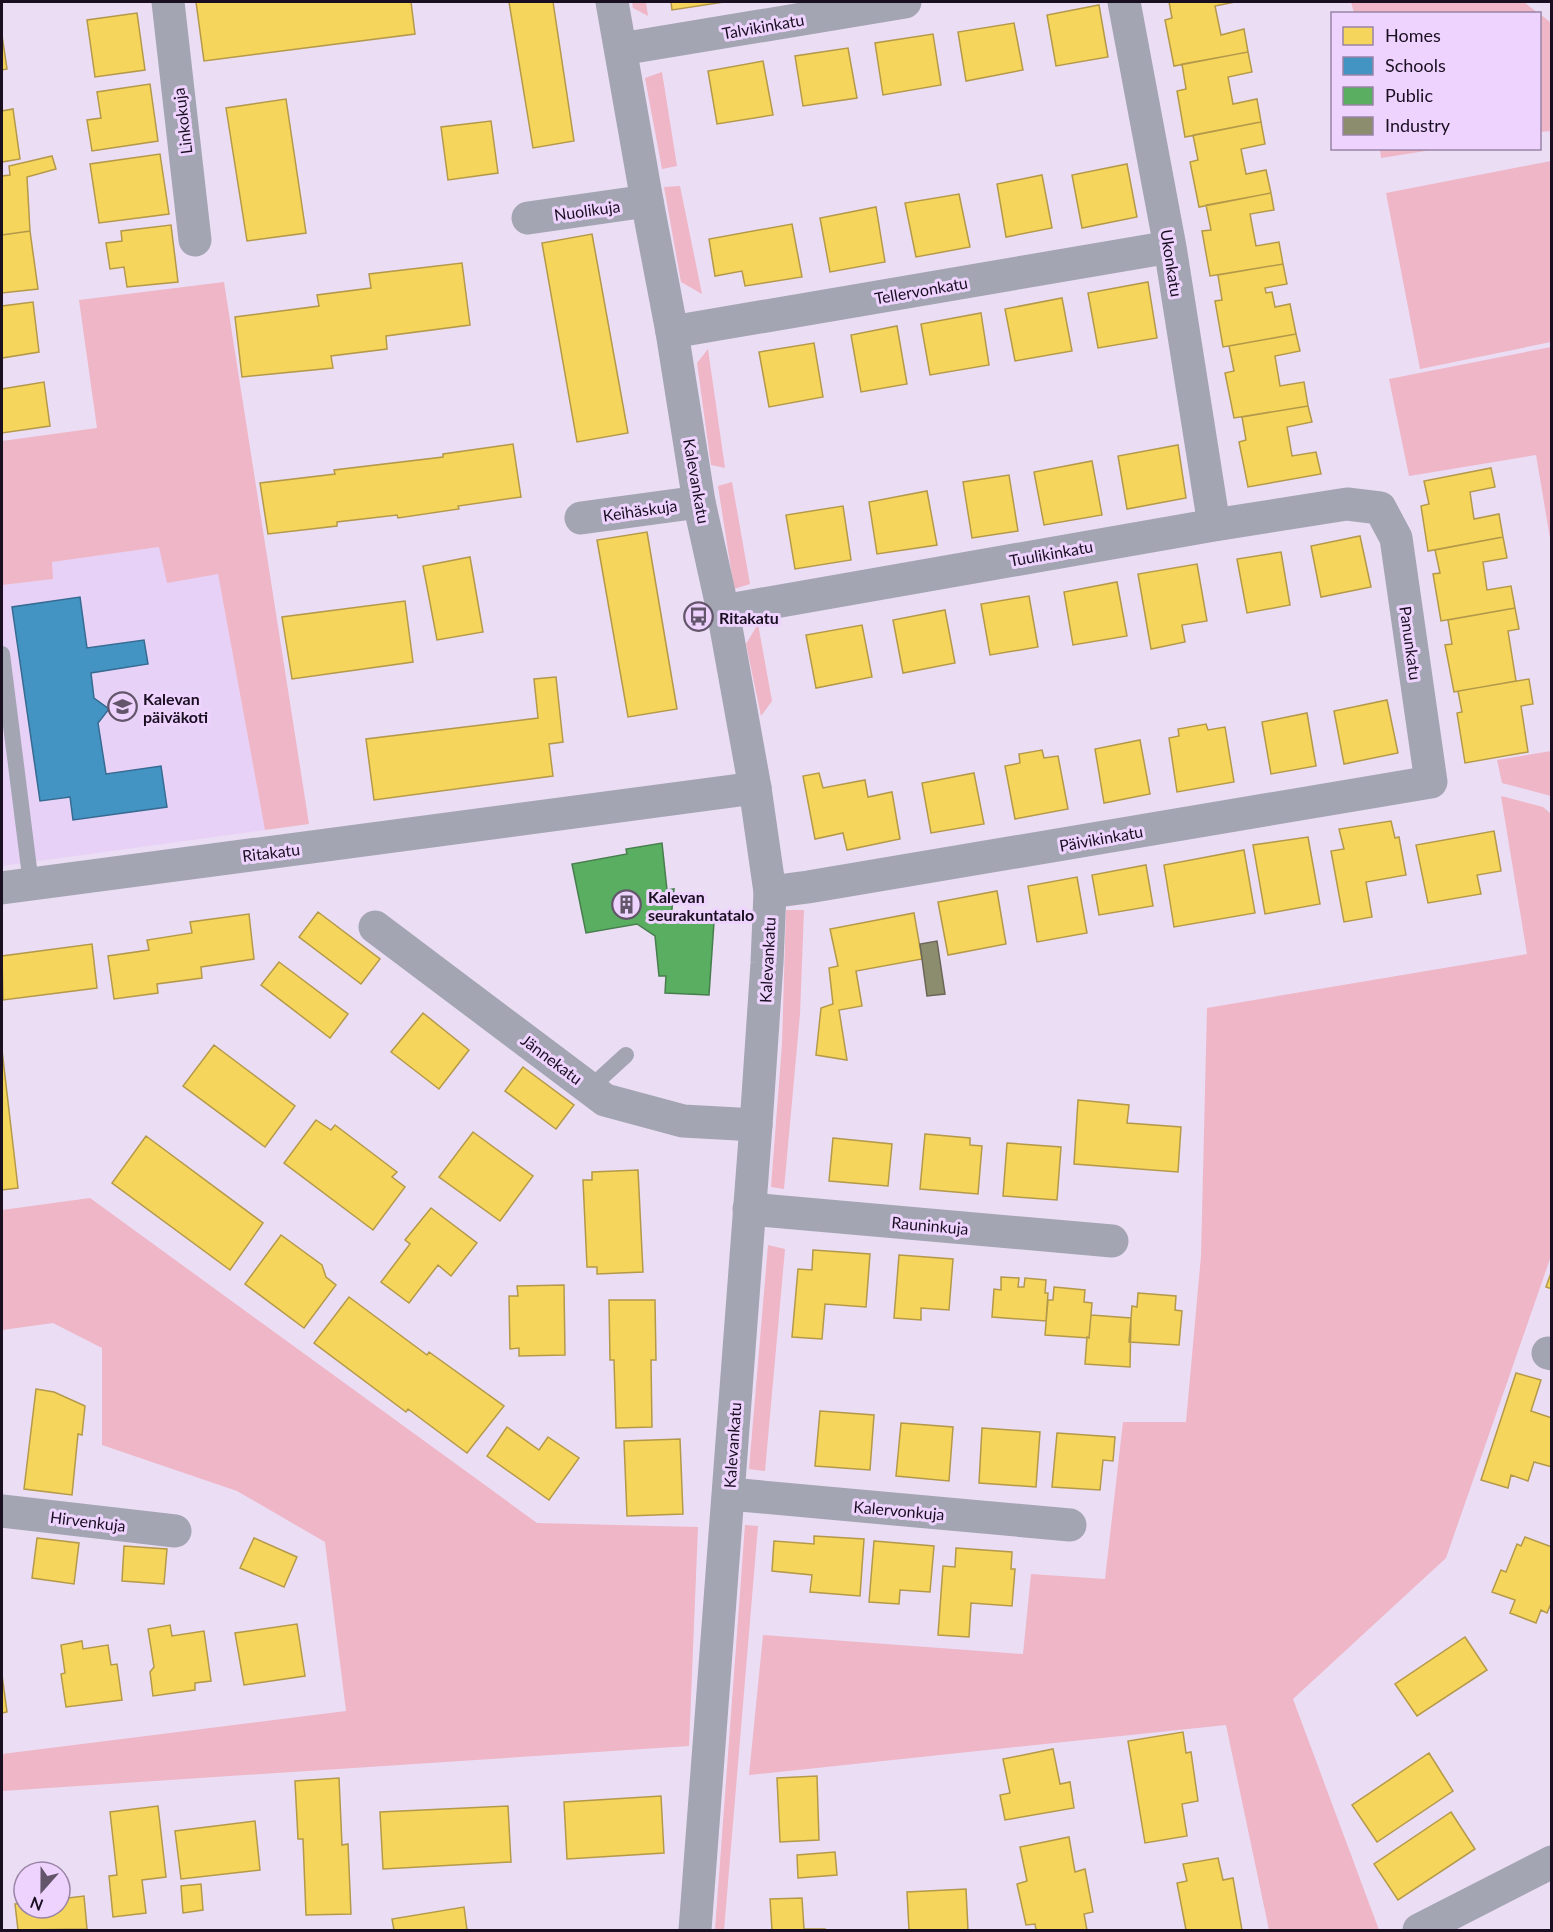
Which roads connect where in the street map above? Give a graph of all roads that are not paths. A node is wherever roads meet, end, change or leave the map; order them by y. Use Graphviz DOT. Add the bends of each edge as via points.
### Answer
graph roads {
  1 [pos="168,2"];
  2 [pos="612,2"];
  3 [pos="905,2"];
  4 [pos="1124,2"];
  5 [pos="621,49"];
  6 [pos="647,201"];
  7 [pos="528,218"];
  8 [pos="195,240"];
  9 [pos="1170,247"];
  10 [pos="672,332"];
  11 [pos="699,502"];
  12 [pos="1380,508"];
  13 [pos="581,518"];
  14 [pos="1214,525"];
  15 [pos="723,611"];
  16 [pos="2,654"];
  17 [pos="1431,782"];
  18 [pos="755,788"];
  19 [pos="16,886"];
  20 [pos="770,892"];
  21 [pos="375,927"];
  22 [pos="626,1055"];
  23 [pos="590,1088"];
  24 [pos="756,1125"];
  25 [pos="749,1209"];
  26 [pos="1112,1241"];
  27 [pos="729,1494"];
  28 [pos="2,1511"];
  29 [pos="1070,1525"];
  30 [pos="175,1531"];
  31 [pos="1551,1862"];
  32 [pos="695,1930"];
  33 [pos="1419,1930"];
  1 -- 8 [label="street, Linkokuja"];
  2 -- 5 [label="street, Kalevankatu"];
  3 -- 5 [label="street, Talvikinkatu"];
  4 -- 9 [label="street, Ukonkatu"];
  5 -- 6 [label="street, Kalevankatu"];
  6 -- 7 [label="street, Nuolikuja"];
  6 -- 10 [label="street, Kalevankatu"];
  9 -- 10 [label="street, Tellervonkatu"];
  9 -- 14 [label="street, Ukonkatu"];
  10 -- 11 [label="street, Kalevankatu"];
  11 -- 13 [label="street, Keihäskuja"];
  11 -- 15 [label="street, Kalevankatu"];
  12 -- 14 [label="street, Tuulikinkatu" via="1347,504"];
  12 -- 17 [label="street, Panunkatu" via="1396,538"];
  14 -- 15 [label="street, Tuulikinkatu"];
  15 -- 18 [label="street, Kalevankatu"];
  16 -- 19 [label="lane"];
  17 -- 20 [label="street, Päivikinkatu"];
  18 -- 19 [label="street, Ritakatu"];
  18 -- 20 [label="street, Kalevankatu"];
  20 -- 24 [label="street, Kalevankatu"];
  21 -- 23 [label="street, Jännekatu"];
  22 -- 23 [label="lane"];
  23 -- 24 [label="street, Jännekatu" via="605,1100 683,1121"];
  24 -- 25 [label="street, Kalevankatu"];
  25 -- 26 [label="street, Rauninkuja"];
  25 -- 27 [label="street, Kalevankatu"];
  27 -- 29 [label="street, Kalervonkuja"];
  27 -- 32 [label="street, Kalevankatu"];
  28 -- 30 [label="street, Hirvenkuja"];
  31 -- 33 [label="street"];
}
